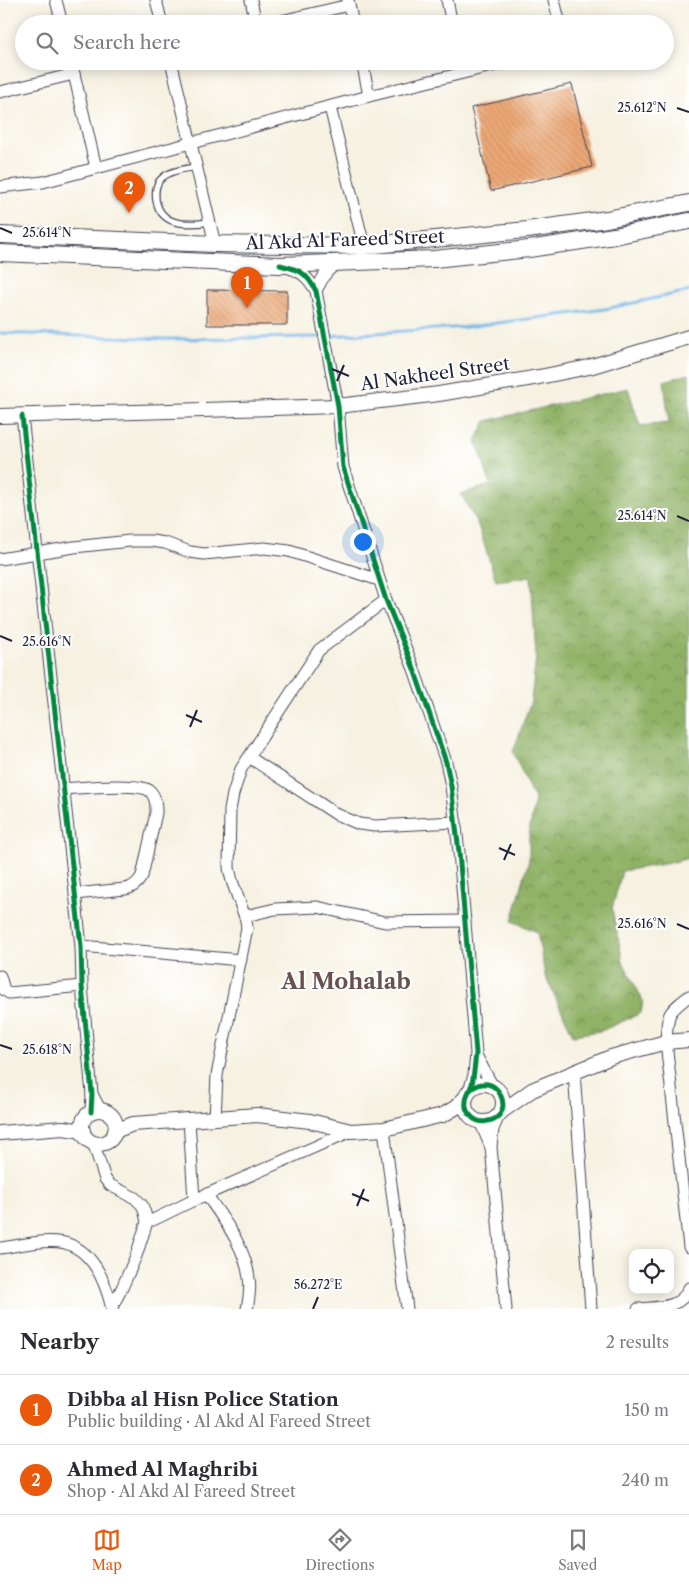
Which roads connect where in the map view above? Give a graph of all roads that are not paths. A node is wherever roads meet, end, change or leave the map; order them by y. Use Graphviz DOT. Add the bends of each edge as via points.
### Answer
graph roads {
  1 [pos="56,0"];
  2 [pos="156,0"];
  3 [pos="251,0"];
  4 [pos="447,0"];
  5 [pos="554,0"];
  6 [pos="349,2"];
  7 [pos="60,15"];
  8 [pos="160,15"];
  9 [pos="254,15"];
  10 [pos="301,15"];
  11 [pos="352,15"];
  12 [pos="450,15"];
  13 [pos="558,15"];
  14 [pos="73,70"];
  15 [pos="173,70"];
  16 [pos="364,70"];
  17 [pos="462,70"];
  18 [pos="474,70"];
  19 [pos="462,73"];
  20 [pos="74,74"];
  21 [pos="0,92"];
  22 [pos="369,96"];
  23 [pos="330,107"];
  24 [pos="190,144"];
  25 [pos="196,166"];
  26 [pos="96,168"];
  27 [pos="0,186"];
  28 [pos="689,203"];
  29 [pos="689,221"];
  30 [pos="210,222"];
  31 [pos="0,235"];
  32 [pos="215,244"];
  33 [pos="364,246"];
  34 [pos="0,253"];
  35 [pos="346,262"];
  36 [pos="280,265"];
  37 [pos="316,291"];
  38 [pos="689,337"];
  39 [pos="338,406"];
  40 [pos="0,416"];
  41 [pos="22,416"];
  42 [pos="37,552"];
  43 [pos="0,559"];
  44 [pos="379,580"];
  45 [pos="386,600"];
  46 [pos="249,757"];
  47 [pos="64,789"];
  48 [pos="456,822"];
  49 [pos="75,894"];
  50 [pos="245,916"];
  51 [pos="465,921"];
  52 [pos="81,946"];
  53 [pos="241,960"];
  54 [pos="0,976"];
  55 [pos="82,986"];
  56 [pos="689,996"];
  57 [pos="689,1040"];
  58 [pos="666,1042"];
  59 [pos="476,1053"];
  60 [pos="574,1072"];
  61 [pos="494,1086"];
  62 [pos="532,1090"];
  63 [pos="468,1093"];
  64 [pos="500,1114"];
  65 [pos="443,1115"];
  66 [pos="94,1118"];
  67 [pos="215,1119"];
  68 [pos="475,1119"];
  69 [pos="189,1120"];
  70 [pos="133,1124"];
  71 [pos="384,1130"];
  72 [pos="351,1131"];
  73 [pos="115,1132"];
  74 [pos="0,1133"];
  75 [pos="98,1143"];
  76 [pos="491,1147"];
  77 [pos="206,1194"];
  78 [pos="194,1200"];
  79 [pos="153,1220"];
  80 [pos="689,1247"];
  81 [pos="0,1248"];
  82 [pos="689,1288"];
  83 [pos="112,1308"];
  84 [pos="247,1309"];
  85 [pos="407,1309"];
  86 [pos="506,1309"];
  87 [pos="590,1309"];
  88 [pos="638,1309"];
  1 -- 7 [label="street"];
  2 -- 8 [label="street"];
  3 -- 9 [label="street"];
  4 -- 12 [label="street"];
  5 -- 13 [label="street"];
  6 -- 10 [label="street"];
  6 -- 11 [label="street"];
  14 -- 20 [label="street"];
  15 -- 24 [label="street"];
  16 -- 22 [label="street"];
  17 -- 19 [label="street"];
  18 -- 19 [label="street"];
  19 -- 22 [label="street"];
  20 -- 21 [label="street"];
  20 -- 26 [label="street"];
  22 -- 23 [label="street"];
  23 -- 24 [label="street"];
  23 -- 33 [label="street"];
  24 -- 25 [label="street"];
  24 -- 26 [label="street"];
  25 -- 30 [label="street"];
  25 -- 30 [label="lane" via="162,178 156,186 158,211 174,221"];
  26 -- 27 [label="street" via="43,182"];
  28 -- 33 [label="main road, Al Akd Al Fareed Street" via="526,230"];
  29 -- 35 [label="main road, Al Akd Al Fareed Street" via="529,249 434,259"];
  30 -- 32 [label="street"];
  31 -- 32 [label="main road, Al Akd Al Fareed Street"];
  32 -- 33 [label="main road, Al Akd Al Fareed Street"];
  34 -- 36 [label="main road, Al Akd Al Fareed Street"];
  35 -- 36 [label="main road, Al Akd Al Fareed Street"];
  35 -- 37 [label="street" via="327,271"];
  36 -- 37 [label="street" via="308,277"];
  37 -- 39 [label="street"];
  38 -- 39 [label="street, Al Nakheel Street" via="589,367 540,377"];
  39 -- 41 [label="street, Al Nakheel Street"];
  39 -- 44 [label="street" via="344,467"];
  40 -- 41 [label="street, Al Nakheel Street"];
  41 -- 42 [label="street"];
  42 -- 43 [label="street"];
  42 -- 44 [label="street" via="130,541 165,543 204,554 276,549"];
  42 -- 47 [label="street"];
  44 -- 45 [label="street"];
  45 -- 46 [label="street" via="319,650"];
  45 -- 48 [label="street" via="446,762"];
  46 -- 48 [label="street" via="314,801 354,822 375,826"];
  46 -- 50 [label="street" via="241,769 233,794 230,819 229,868"];
  47 -- 49 [label="street"];
  47 -- 49 [label="street" via="135,786 149,790 156,804 139,882 125,889"];
  48 -- 51 [label="street"];
  49 -- 52 [label="street"];
  50 -- 51 [label="street" via="275,909 317,907 385,922"];
  50 -- 53 [label="street" via="248,928"];
  51 -- 59 [label="street"];
  52 -- 53 [label="street"];
  52 -- 55 [label="street"];
  53 -- 67 [label="street" via="217,1074"];
  54 -- 55 [label="street" via="4,990 9,993"];
  55 -- 66 [label="street"];
  56 -- 58 [label="street" via="668,1016"];
  57 -- 58 [label="street"];
  58 -- 60 [label="street" via="611,1057"];
  58 -- 80 [label="street"];
  59 -- 61 [label="street"];
  59 -- 63 [label="street"];
  60 -- 62 [label="street"];
  60 -- 87 [label="street"];
  61 -- 62 [label="street" via="512,1091"];
  61 -- 63 [label="street" via="477,1085"];
  61 -- 64 [label="street" via="503,1100"];
  62 -- 64 [label="street"];
  63 -- 65 [label="street" via="455,1108"];
  63 -- 68 [label="street" via="466,1105"];
  64 -- 68 [label="street" via="487,1122"];
  64 -- 76 [label="street" via="493,1129"];
  65 -- 68 [label="street"];
  65 -- 71 [label="street"];
  66 -- 70 [label="street"];
  66 -- 73 [label="street" via="116,1126"];
  66 -- 74 [label="street" via="63,1128"];
  66 -- 75 [label="street" via="85,1136"];
  67 -- 69 [label="street"];
  67 -- 72 [label="street" via="257,1115 310,1121"];
  68 -- 76 [label="street" via="482,1126"];
  69 -- 70 [label="street"];
  69 -- 78 [label="street"];
  70 -- 73 [label="street"];
  71 -- 72 [label="street"];
  71 -- 85 [label="street"];
  72 -- 77 [label="street"];
  73 -- 75 [label="street"];
  75 -- 83 [label="street" via="105,1179 135,1198 146,1213 136,1256"];
  76 -- 86 [label="street"];
  77 -- 78 [label="street"];
  77 -- 84 [label="street" via="239,1245 249,1278"];
  78 -- 79 [label="street"];
  81 -- 83 [label="street" via="53,1242 75,1248 100,1271"];
  82 -- 88 [label="street" via="678,1303"];
}
